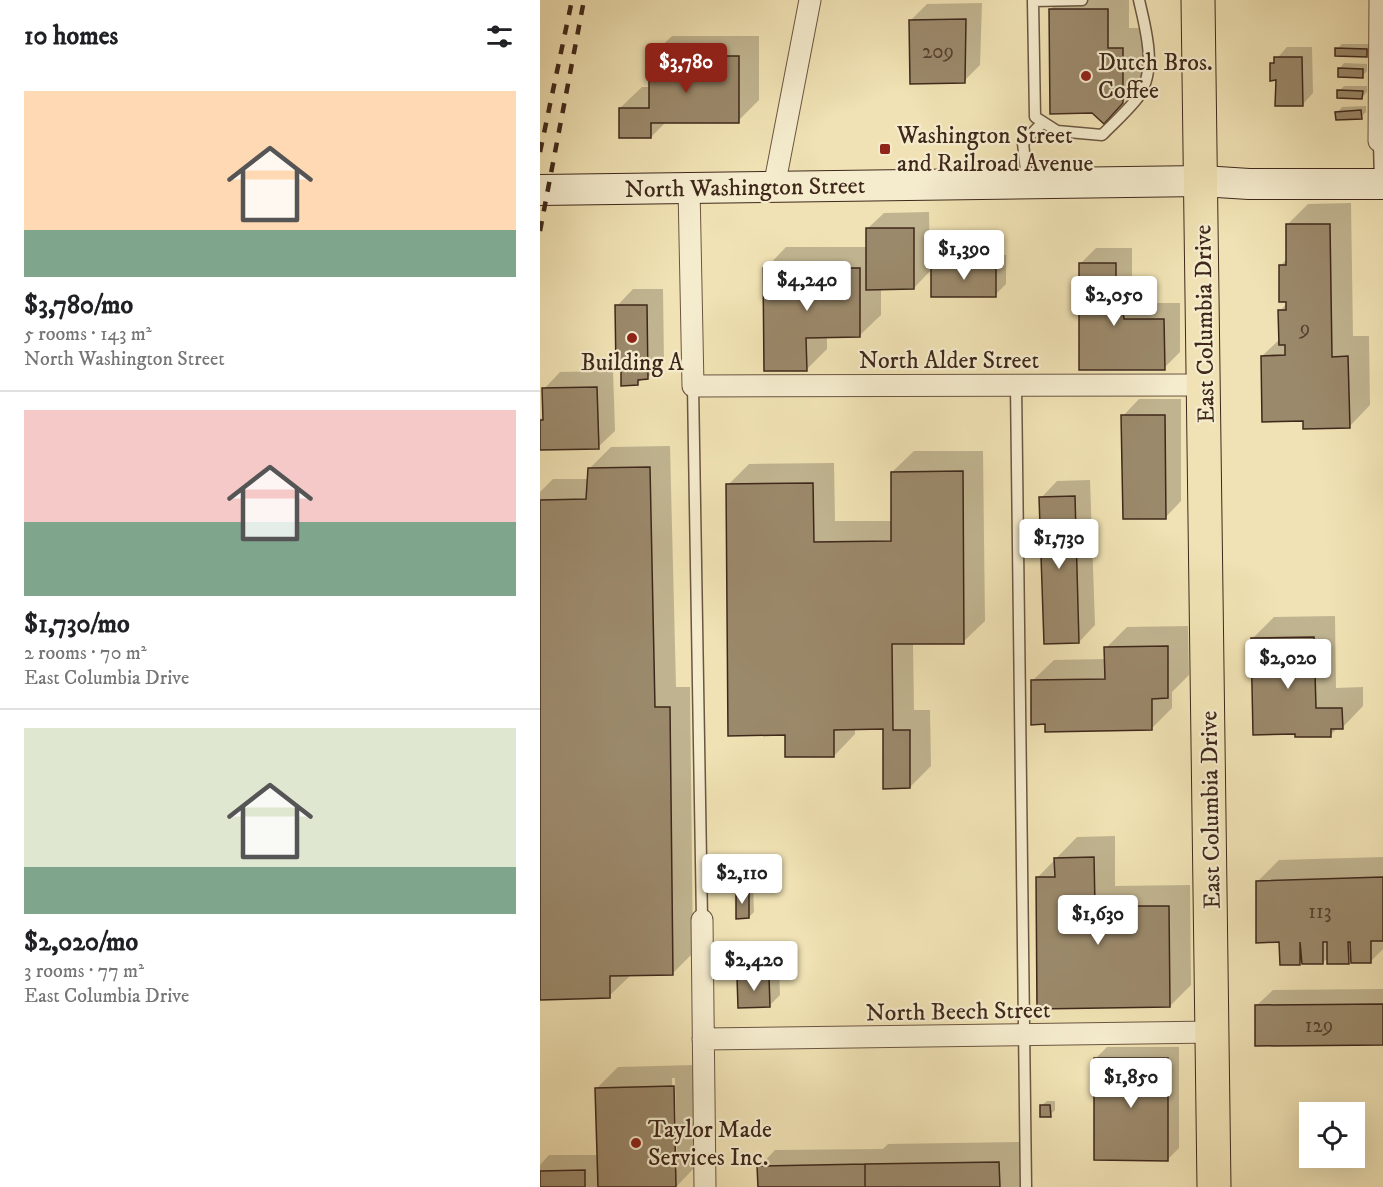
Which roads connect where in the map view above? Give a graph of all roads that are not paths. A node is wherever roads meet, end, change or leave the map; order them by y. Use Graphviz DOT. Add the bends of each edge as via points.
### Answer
graph roads {
  1 [pos="810,0"];
  2 [pos="1082,0"];
  3 [pos="1139,0"];
  4 [pos="1198,0"];
  5 [pos="1380,0"];
  6 [pos="1043,122"];
  7 [pos="1379,141"];
  8 [pos="1202,181"];
  9 [pos="1028,183"];
  10 [pos="1382,184"];
  11 [pos="774,187"];
  12 [pos="689,188"];
  13 [pos="540,190"];
  14 [pos="1016,385"];
  15 [pos="1204,385"];
  16 [pos="693,386"];
  17 [pos="702,920"];
  18 [pos="1213,1032"];
  19 [pos="1024,1035"];
  20 [pos="703,1039"];
  21 [pos="705,1187"];
  22 [pos="1026,1187"];
  23 [pos="1214,1187"];
  1 -- 11 [label="street"];
  2 -- 6 [label="lane" via="1033,1 1035,117"];
  3 -- 6 [label="lane" via="1149,46 1148,72 1137,99 1102,135 1057,131"];
  4 -- 8 [label="main road, East Columbia Drive"];
  5 -- 7 [label="street"];
  6 -- 9 [label="lane" via="1023,142"];
  7 -- 10 [label="lane"];
  8 -- 9 [label="main road, North Washington Street"];
  8 -- 10 [label="main road, North Washington Street"];
  8 -- 15 [label="main road, East Columbia Drive"];
  9 -- 11 [label="main road, North Washington Street"];
  11 -- 12 [label="main road, North Washington Street"];
  12 -- 13 [label="main road, North Washington Street"];
  12 -- 16 [label="street"];
  14 -- 15 [label="street, North Alder Street"];
  14 -- 16 [label="street, North Alder Street"];
  14 -- 19 [label="lane"];
  15 -- 18 [label="main road, East Columbia Drive"];
  16 -- 17 [label="lane"];
  17 -- 20 [label="street"];
  18 -- 19 [label="street, North Beech Street"];
  18 -- 23 [label="main road, East Columbia Drive"];
  19 -- 20 [label="street, North Beech Street"];
  19 -- 22 [label="lane"];
  20 -- 21 [label="street"];
}
